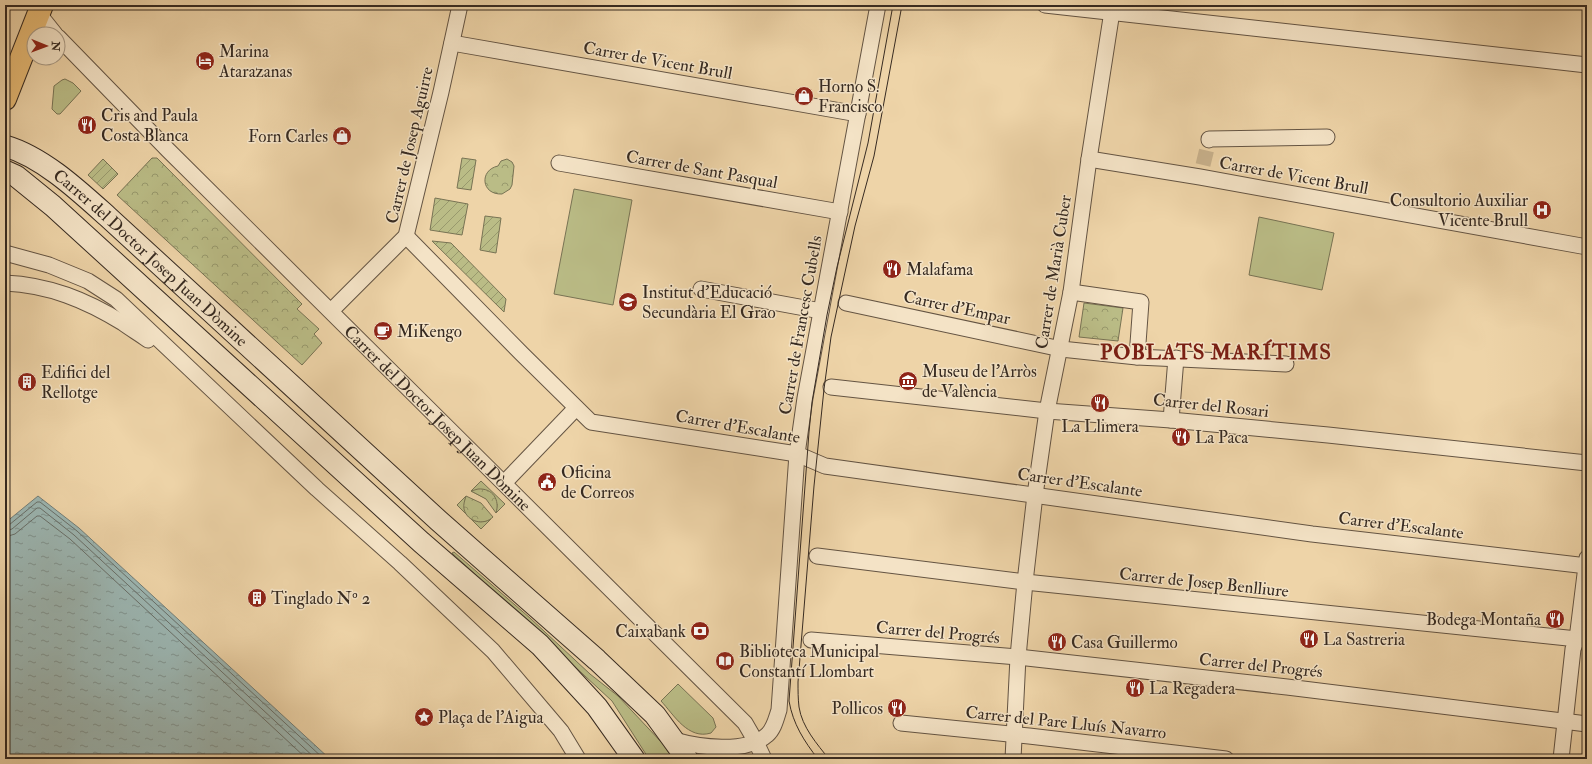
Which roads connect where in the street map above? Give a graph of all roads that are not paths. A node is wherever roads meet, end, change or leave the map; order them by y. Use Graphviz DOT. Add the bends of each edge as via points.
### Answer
graph roads {
  1 [pos="460,5"];
  2 [pos="878,5"];
  3 [pos="1045,5"];
  4 [pos="40,9"];
  5 [pos="1112,9"];
  6 [pos="50,26"];
  7 [pos="452,43"];
  8 [pos="66,45"];
  9 [pos="1587,65"];
  10 [pos="5,99"];
  11 [pos="858,114"];
  12 [pos="1326,138"];
  13 [pos="1208,140"];
  14 [pos="5,146"];
  15 [pos="1089,159"];
  16 [pos="558,163"];
  17 [pos="6,171"];
  18 [pos="840,212"];
  19 [pos="406,236"];
  20 [pos="1587,247"];
  21 [pos="5,253"];
  22 [pos="5,283"];
  23 [pos="700,289"];
  24 [pos="1071,292"];
  25 [pos="846,303"];
  26 [pos="331,311"];
  27 [pos="821,311"];
  28 [pos="1061,349"];
  29 [pos="1136,357"];
  30 [pos="1176,358"];
  31 [pos="1286,364"];
  32 [pos="831,387"];
  33 [pos="216,394"];
  34 [pos="576,408"];
  35 [pos="1047,411"];
  36 [pos="1171,420"];
  37 [pos="797,454"];
  38 [pos="1587,463"];
  39 [pos="504,483"];
  40 [pos="1035,495"];
  41 [pos="817,556"];
  42 [pos="1587,563"];
  43 [pos="1025,582"];
  44 [pos="1582,639"];
  45 [pos="811,640"];
  46 [pos="1018,657"];
  47 [pos="1565,721"];
  48 [pos="901,723"];
  49 [pos="1587,724"];
  50 [pos="1015,734"];
  51 [pos="674,740"];
  52 [pos="756,742"];
  53 [pos="578,759"];
  54 [pos="634,759"];
  55 [pos="687,759"];
  56 [pos="764,759"];
  57 [pos="1013,759"];
  58 [pos="1226,759"];
  59 [pos="1561,759"];
  1 -- 7 [label="street, Carrer de Josep Aguirre"];
  2 -- 11 [label="street, Carrer de Francesc Cubells"];
  3 -- 5 [label="street"];
  4 -- 6 [label="street"];
  4 -- 10 [label="main road"];
  5 -- 9 [label="street"];
  5 -- 15 [label="street, Carrer de Marià Cuber"];
  7 -- 11 [label="street, Carrer de Vicent Brull"];
  7 -- 19 [label="street, Carrer de Josep Aguirre"];
  8 -- 26 [label="street, Carrer del Doctor Josep Juan Dòmine"];
  11 -- 18 [label="street, Carrer de Francesc Cubells"];
  12 -- 13 [label="street"];
  14 -- 51 [label="main road, Carrer del Doctor Josep Juan Dòmine" via="19,151 56,173 103,212 422,505 597,660 655,715"];
  15 -- 20 [label="street, Carrer de Vicent Brull" via="1202,171"];
  15 -- 24 [label="street, Carrer de Marià Cuber"];
  16 -- 18 [label="street, Carrer de Sant Pasqual"];
  17 -- 54 [label="main road, Carrer del Doctor Josep Juan Dòmine" via="53,206 421,542 540,645 597,707"];
  18 -- 27 [label="street, Carrer de Francesc Cubells"];
  19 -- 26 [label="street, Carrer de Josep Aguirre"];
  19 -- 34 [label="street, Carrer d'Escalante"];
  21 -- 33 [label="street" via="49,265 81,278 110,295"];
  22 -- 33 [label="street" via="46,288 103,311 145,337"];
  23 -- 27 [label="street"];
  24 -- 28 [label="street, Carrer de Marià Cuber"];
  24 -- 29 [label="street" via="1142,302"];
  25 -- 28 [label="street, Carrer d'Empar"];
  26 -- 39 [label="street, Carrer del Doctor Josep Juan Dòmine"];
  27 -- 37 [label="street, Carrer de Francesc Cubells"];
  28 -- 29 [label="street, Carrer d'Empar"];
  28 -- 35 [label="street, Carrer de Marià Cuber"];
  29 -- 30 [label="street, Carrer d'Empar"];
  30 -- 31 [label="street, Carrer d'Empar"];
  30 -- 36 [label="street"];
  32 -- 35 [label="street, Carrer del Rosari"];
  33 -- 53 [label="street" via="494,651 561,732"];
  34 -- 37 [label="street, Carrer d'Escalante" via="590,422"];
  34 -- 39 [label="street"];
  35 -- 36 [label="street, Carrer del Rosari"];
  35 -- 40 [label="street, Carrer de Marià Cuber"];
  36 -- 38 [label="street, Carrer del Rosari"];
  37 -- 40 [label="street, Carrer d'Escalante" via="824,466"];
  37 -- 52 [label="street, Carrer de Francesc Cubells" via="778,710 767,735"];
  39 -- 52 [label="street, Carrer del Doctor Josep Juan Dòmine" via="745,723"];
  40 -- 42 [label="street, Carrer d'Escalante" via="1312,534"];
  40 -- 43 [label="street, Carrer de Marià Cuber"];
  41 -- 43 [label="street, Carrer de Josep Benlliure"];
  42 -- 44 [label="street"];
  43 -- 44 [label="street, Carrer de Josep Benlliure"];
  43 -- 46 [label="street, Carrer de Marià Cuber"];
  44 -- 47 [label="street" via="1573,649"];
  45 -- 46 [label="street, Carrer del Progrés"];
  46 -- 47 [label="street, Carrer del Progrés"];
  46 -- 50 [label="street, Carrer de Marià Cuber"];
  47 -- 49 [label="street, Carrer del Progrés"];
  47 -- 59 [label="street"];
  48 -- 50 [label="street, Carrer del Pare Lluís Navarro"];
  50 -- 57 [label="street, Carrer de Marià Cuber"];
  50 -- 58 [label="street, Carrer del Pare Lluís Navarro"];
  51 -- 52 [label="street" via="704,747 733,747"];
  51 -- 55 [label="main road, Carrer del Doctor Josep Juan Dòmine"];
  52 -- 56 [label="street, Carrer del Doctor Josep Juan Dòmine"];
}
